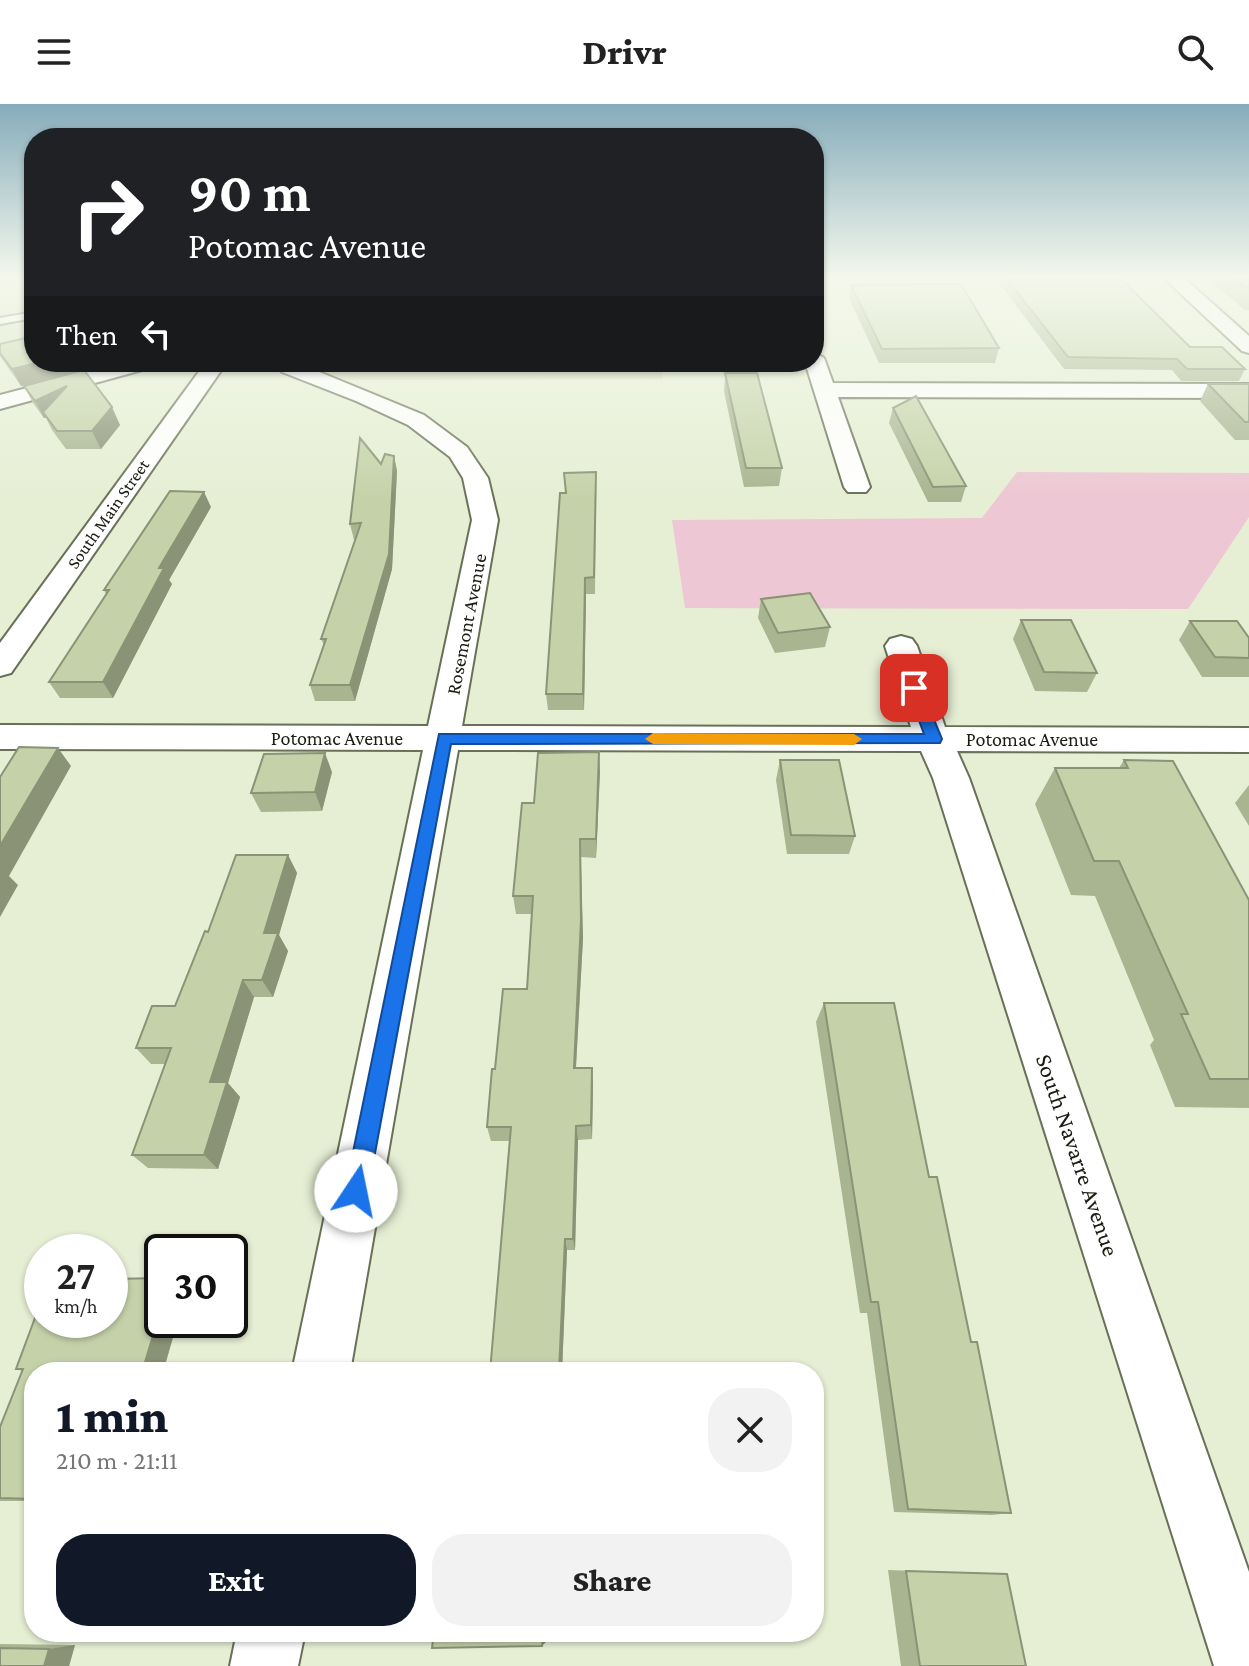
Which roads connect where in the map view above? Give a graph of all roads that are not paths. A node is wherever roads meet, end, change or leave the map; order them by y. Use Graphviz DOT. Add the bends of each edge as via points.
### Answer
graph roads {
  1 [pos="112,372"];
  2 [pos="210,372"];
  3 [pos="298,372"];
  4 [pos="819,372"];
  5 [pos="825,390"];
  6 [pos="1249,391"];
  7 [pos="0,402"];
  8 [pos="857,487"];
  9 [pos="901,646"];
  10 [pos="0,666"];
  11 [pos="0,737"];
  12 [pos="444,738"];
  13 [pos="934,739"];
  14 [pos="1249,740"];
  15 [pos="323,1362"];
  16 [pos="269,1642"];
  17 [pos="264,1666"];
  18 [pos="1248,1666"];
  1 -- 7 [label="street"];
  2 -- 10 [label="street, South Main Street"];
  3 -- 12 [label="street, Rosemont Avenue" via="421,424 459,453 473,472 485,520"];
  4 -- 5 [label="street"];
  5 -- 6 [label="street"];
  5 -- 8 [label="street"];
  9 -- 13 [label="street, South Navarre Avenue"];
  11 -- 12 [label="street, Potomac Avenue"];
  12 -- 13 [label="street, Potomac Avenue"];
  12 -- 15 [label="street, Rosemont Avenue"];
  13 -- 14 [label="street, Potomac Avenue"];
  13 -- 18 [label="street, South Navarre Avenue" via="957,793"];
  16 -- 17 [label="street"];
}
